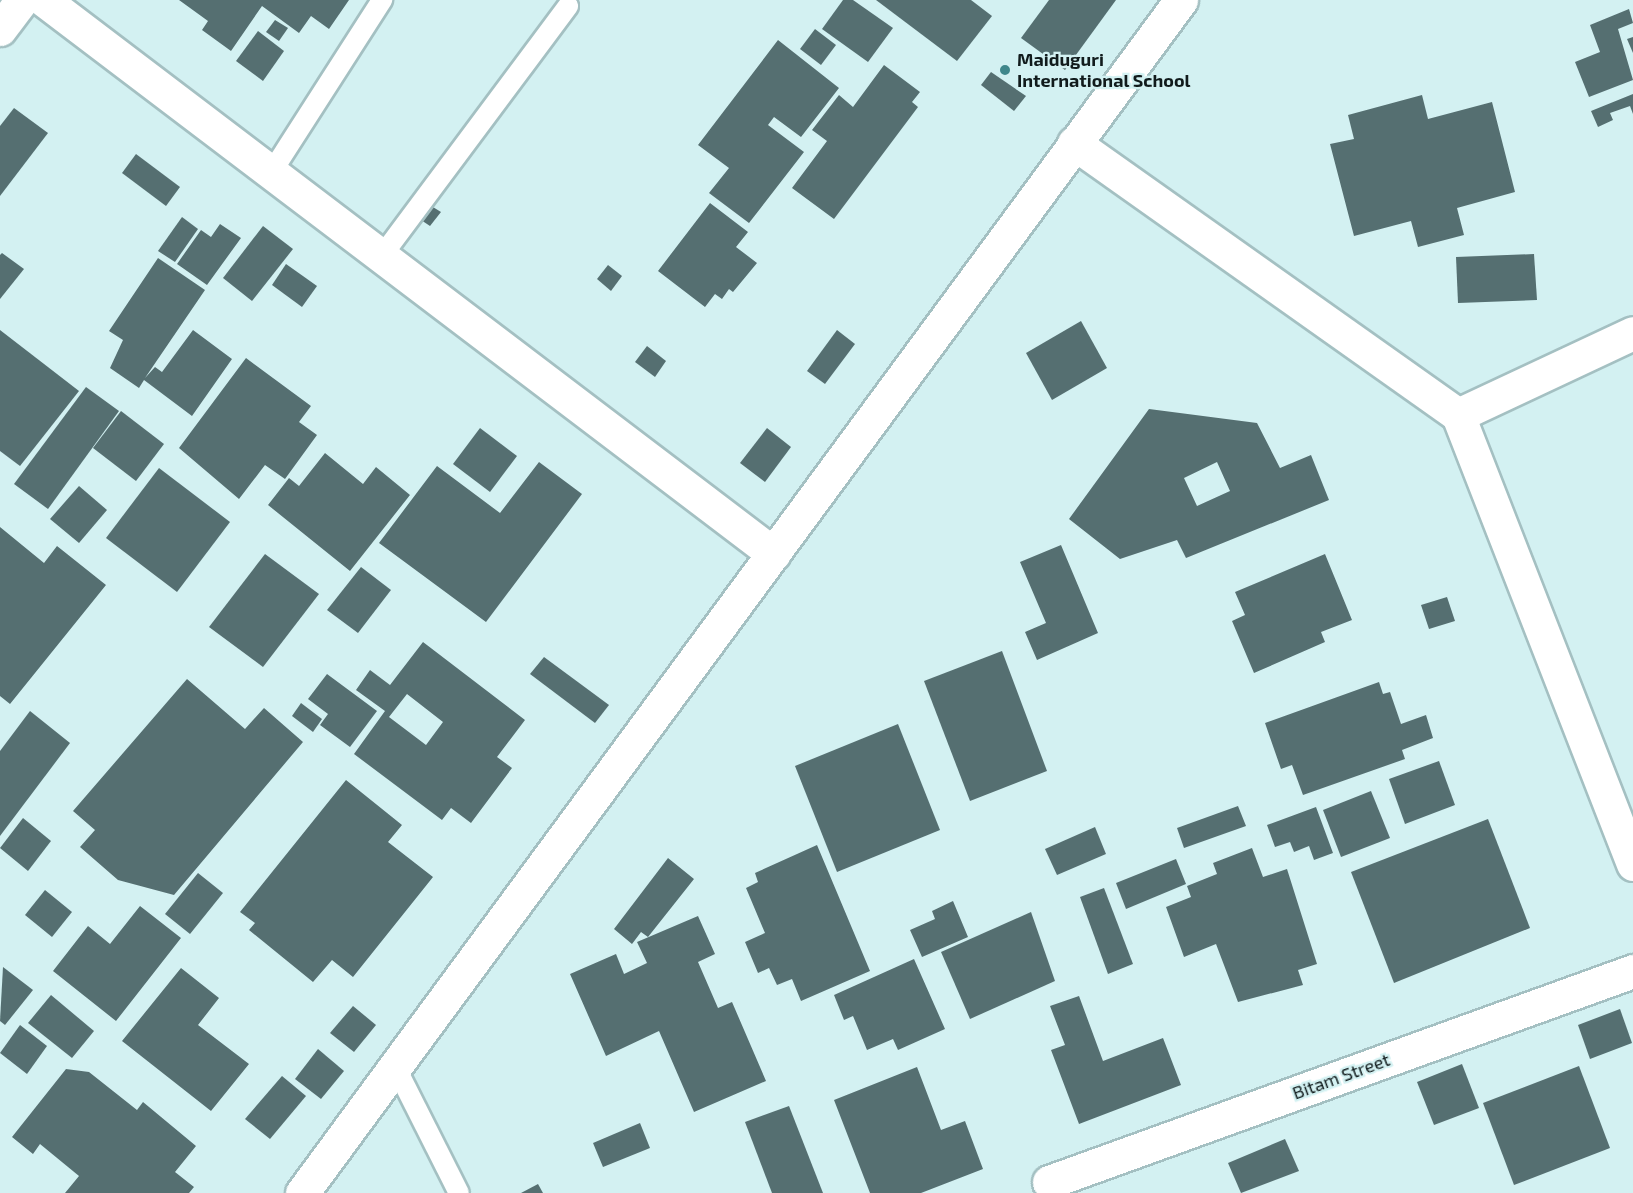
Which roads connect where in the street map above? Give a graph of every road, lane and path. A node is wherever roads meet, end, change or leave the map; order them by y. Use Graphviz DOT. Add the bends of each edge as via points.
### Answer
graph roads {
  1 [pos="22,0"];
  2 [pos="44,0"];
  3 [pos="382,0"];
  4 [pos="1181,0"];
  5 [pos="568,6"];
  6 [pos="0,29"];
  7 [pos="1074,143"];
  8 [pos="271,172"];
  9 [pos="381,257"];
  10 [pos="1633,333"];
  11 [pos="1458,414"];
  12 [pos="774,554"];
  13 [pos="1633,864"];
  14 [pos="1633,971"];
  15 [pos="394,1064"];
  16 [pos="1049,1182"];
  17 [pos="302,1193"];
  18 [pos="459,1193"];
  1 -- 6 [label="street"];
  2 -- 8 [label="street"];
  3 -- 8 [label="lane"];
  4 -- 7 [label="street"];
  5 -- 9 [label="lane"];
  7 -- 11 [label="street"];
  7 -- 12 [label="street"];
  8 -- 9 [label="street"];
  9 -- 12 [label="street"];
  10 -- 11 [label="street"];
  11 -- 13 [label="street"];
  12 -- 15 [label="street"];
  14 -- 16 [label="street, Bitam Street"];
  15 -- 17 [label="street"];
  15 -- 18 [label="lane"];
}
